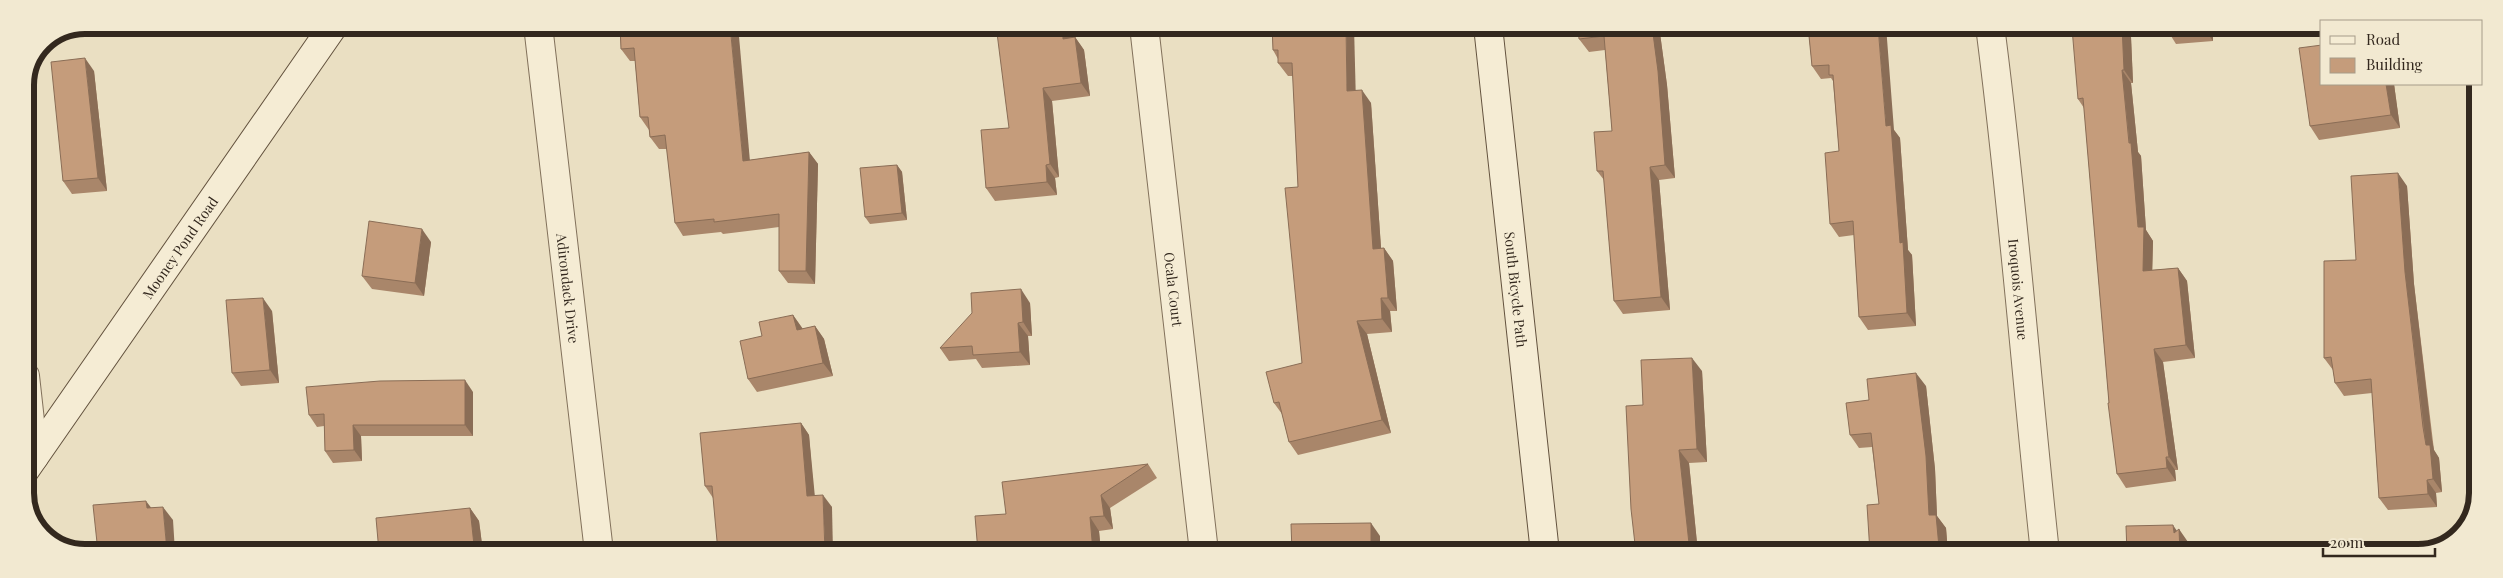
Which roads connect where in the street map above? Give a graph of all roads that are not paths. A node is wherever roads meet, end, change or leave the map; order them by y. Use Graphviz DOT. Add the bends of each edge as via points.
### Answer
graph roads {
  1 [pos="328,34"];
  2 [pos="539,34"];
  3 [pos="1145,34"];
  4 [pos="1489,34"];
  5 [pos="1991,34"];
  6 [pos="34,457"];
  7 [pos="598,544"];
  8 [pos="1203,544"];
  9 [pos="1544,544"];
  10 [pos="2044,544"];
  1 -- 6 [label="street, Mooney Pond Road"];
  2 -- 7 [label="street, Adirondack Drive"];
  3 -- 8 [label="street, Ocala Court"];
  4 -- 9 [label="street, South Bicycle Path"];
  5 -- 10 [label="street, Iroquois Avenue" via="2006,153"];
}
